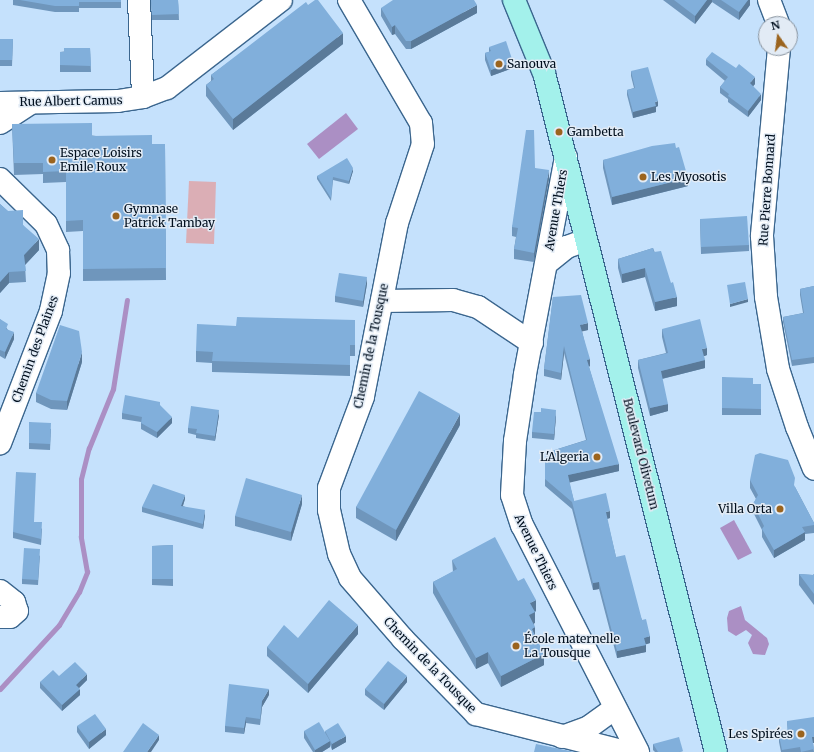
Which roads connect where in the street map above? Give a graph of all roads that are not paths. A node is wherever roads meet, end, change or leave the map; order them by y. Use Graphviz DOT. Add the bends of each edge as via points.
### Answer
graph roads {
  1 [pos="140,0"];
  2 [pos="281,0"];
  3 [pos="348,0"];
  4 [pos="514,0"];
  5 [pos="769,0"];
  6 [pos="775,16"];
  7 [pos="779,56"];
  8 [pos="143,97"];
  9 [pos="32,102"];
  10 [pos="0,103"];
  11 [pos="0,123"];
  12 [pos="566,157"];
  13 [pos="0,179"];
  14 [pos="586,240"];
  15 [pos="547,263"];
  16 [pos="382,301"];
  17 [pos="532,343"];
  18 [pos="0,443"];
  19 [pos="814,469"];
  20 [pos="0,591"];
  21 [pos="0,617"];
  22 [pos="614,709"];
  23 [pos="562,737"];
  24 [pos="625,752"];
  25 [pos="638,752"];
  26 [pos="716,752"];
  1 -- 8 [label="street"];
  2 -- 8 [label="street, Rue Albert Camus" via="168,88"];
  3 -- 16 [label="street, Chemin de la Tousque" via="421,123 423,144 397,223"];
  4 -- 12 [label="main road, Boulevard Olivetum" via="544,73"];
  5 -- 6 [label="street"];
  7 -- 19 [label="street, Rue Pierre Bonnard" via="762,236 766,297 778,369"];
  8 -- 9 [label="street, Rue Albert Camus" via="118,101"];
  9 -- 10 [label="street, Rue Albert Camus"];
  9 -- 11 [label="street"];
  12 -- 14 [label="main road, Boulevard Olivetum"];
  12 -- 15 [label="street, Avenue Thiers"];
  13 -- 18 [label="street, Chemin des Plaines" via="46,224 58,250 59,273 51,311"];
  14 -- 15 [label="street, Avenue Thiers" via="567,247"];
  14 -- 26 [label="main road, Boulevard Olivetum"];
  15 -- 17 [label="street, Avenue Thiers"];
  16 -- 17 [label="street" via="452,300 478,307"];
  16 -- 23 [label="street, Chemin de la Tousque" via="363,397 329,488 329,510 339,554 354,583 476,714"];
  17 -- 22 [label="street, Avenue Thiers" via="512,473 516,510"];
  20 -- 21 [label="street" via="14,602 17,612 10,617"];
  22 -- 23 [label="street" via="589,727"];
  22 -- 25 [label="street, Avenue Thiers"];
  23 -- 24 [label="street, Chemin de la Tousque"];
}
